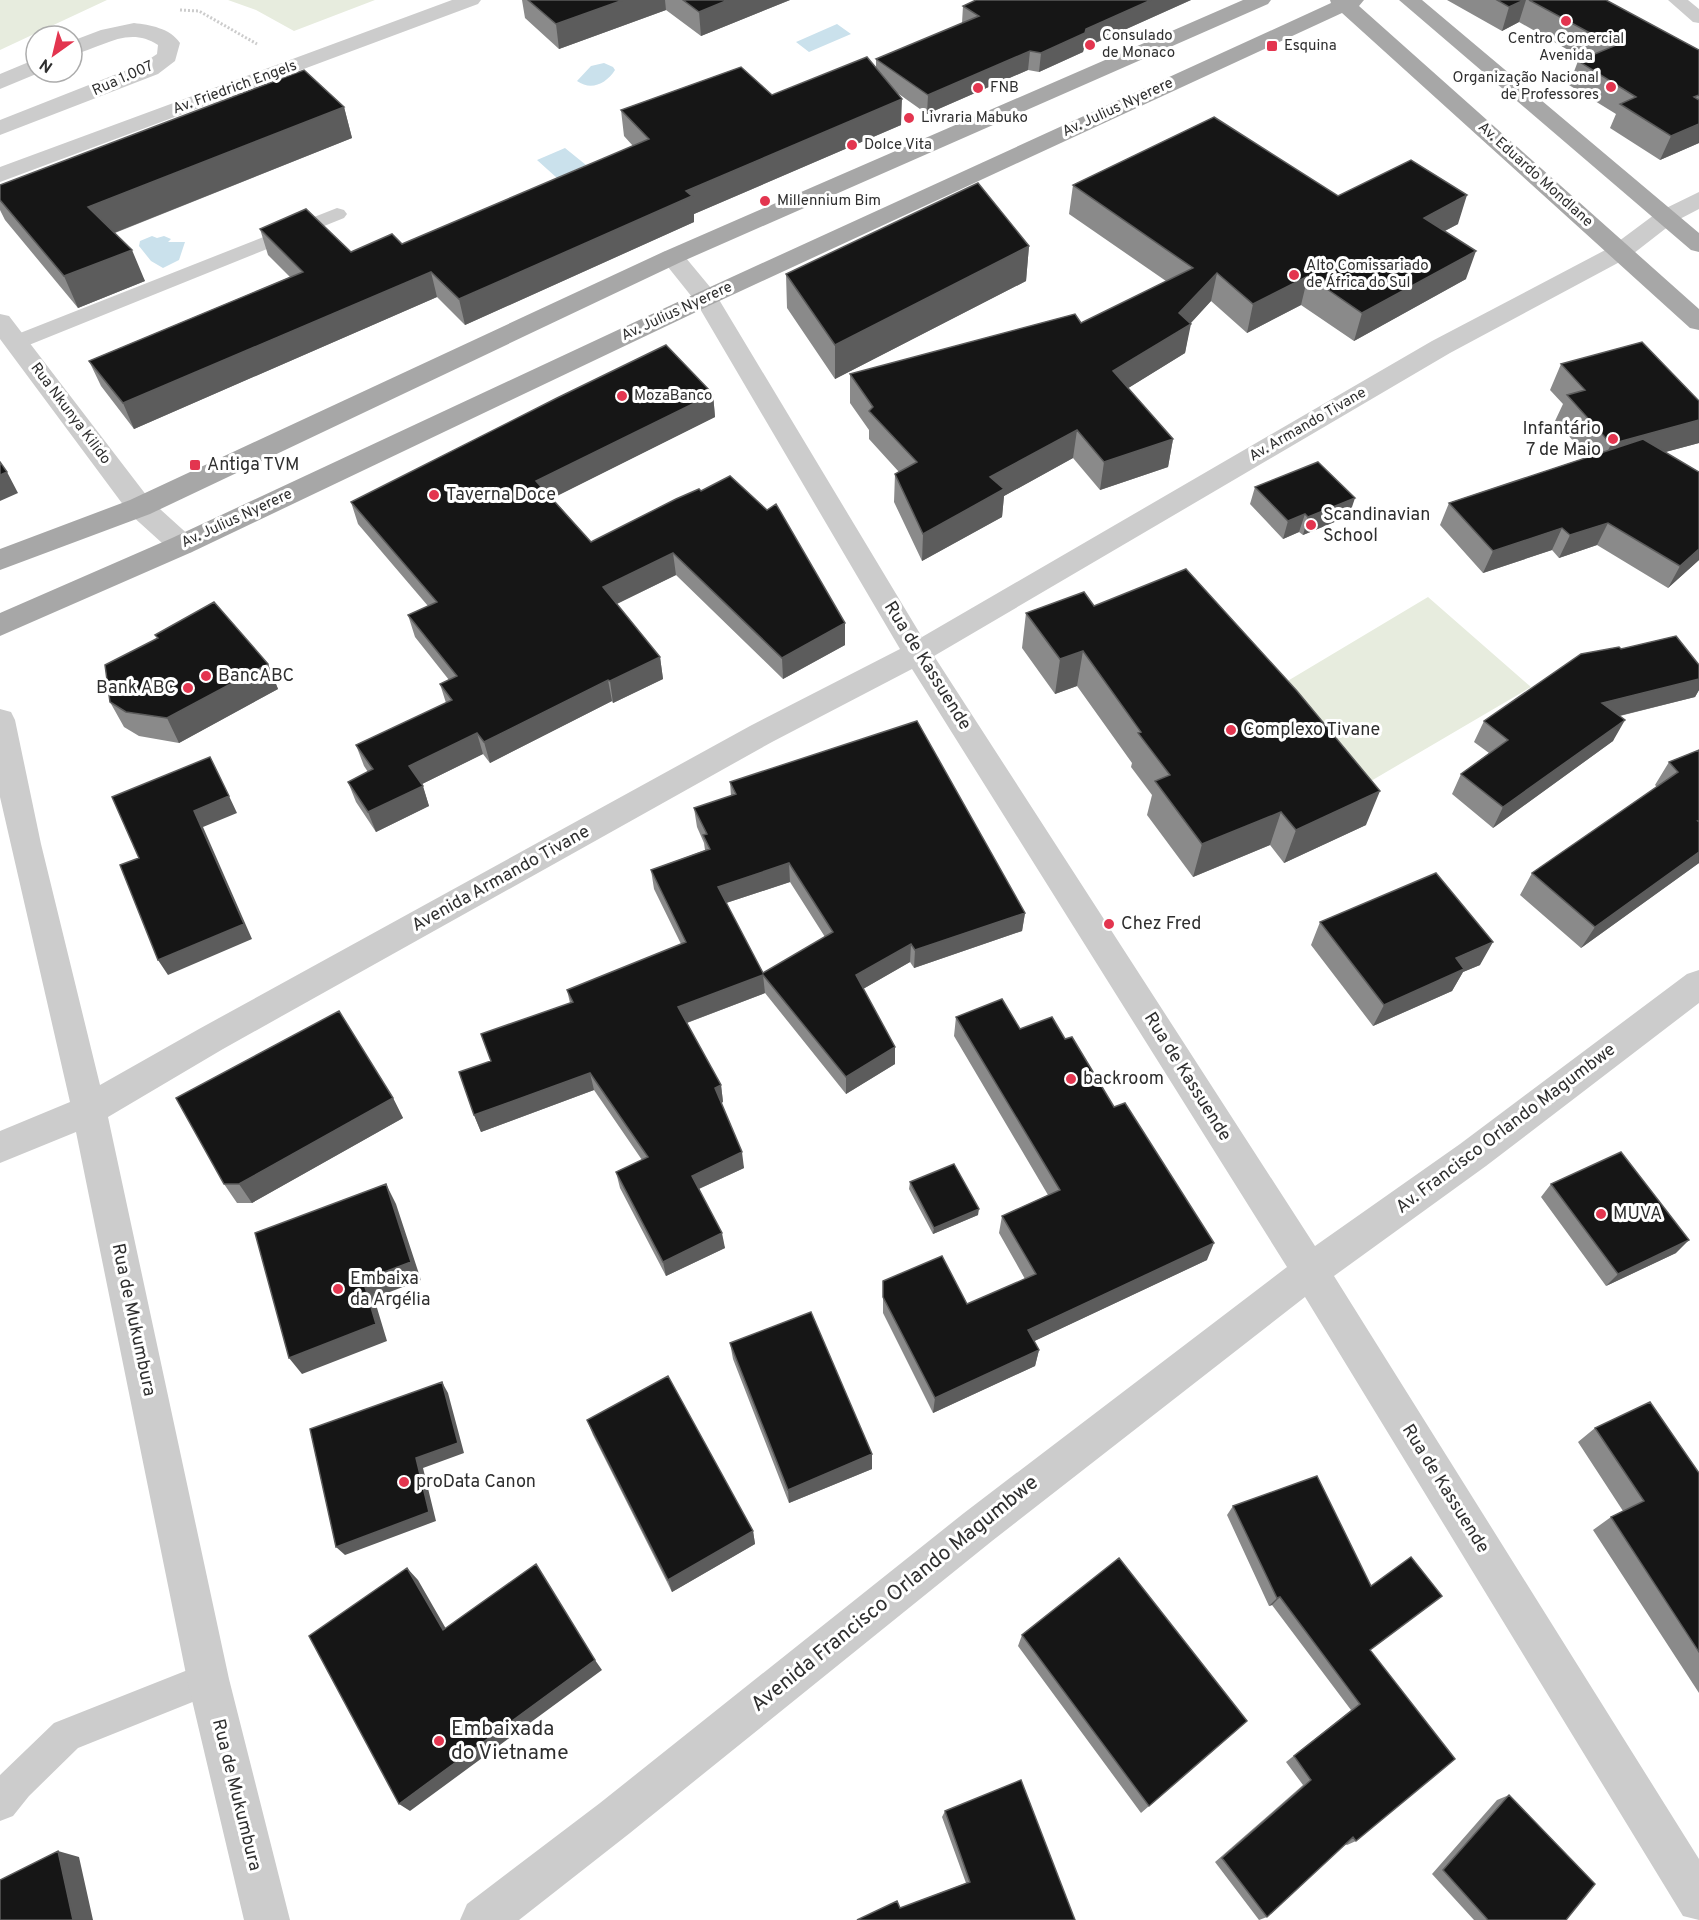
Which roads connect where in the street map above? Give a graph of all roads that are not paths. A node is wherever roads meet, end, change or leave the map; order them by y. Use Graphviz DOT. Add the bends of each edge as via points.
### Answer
graph roads {
  1 [pos="471,0"];
  2 [pos="1261,0"];
  3 [pos="1409,0"];
  4 [pos="1677,0"];
  5 [pos="1347,1"];
  6 [pos="1699,18"];
  7 [pos="84,44"];
  8 [pos="24,71"];
  9 [pos="0,82"];
  10 [pos="0,128"];
  11 [pos="0,175"];
  12 [pos="1699,199"];
  13 [pos="337,214"];
  14 [pos="1666,217"];
  15 [pos="1699,245"];
  16 [pos="1620,252"];
  17 [pos="672,257"];
  18 [pos="706,298"];
  19 [pos="0,322"];
  20 [pos="1699,322"];
  21 [pos="17,342"];
  22 [pos="140,507"];
  23 [pos="182,545"];
  24 [pos="0,560"];
  25 [pos="0,625"];
  26 [pos="917,652"];
  27 [pos="0,720"];
  28 [pos="1699,984"];
  29 [pos="88,1110"];
  30 [pos="0,1147"];
  31 [pos="1310,1271"];
  32 [pos="208,1679"];
  33 [pos="0,1803"];
  34 [pos="1699,1900"];
  35 [pos="267,1920"];
  36 [pos="483,1920"];
  1 -- 11 [label="street, Av. Friedrich Engels"];
  2 -- 17 [label="main road"];
  3 -- 14 [label="main road"];
  4 -- 6 [label="lane"];
  5 -- 16 [label="main road, Av. Eduardo Mondlane"];
  5 -- 18 [label="main road, Av. Julius Nyerere"];
  7 -- 10 [label="street, Rua 1.007" via="130,30 157,33 169,43 167,56 150,69"];
  8 -- 9 [label="street"];
  12 -- 14 [label="street, Av. Armando Tivane"];
  13 -- 21 [label="lane"];
  14 -- 15 [label="main road"];
  14 -- 16 [label="street, Av. Armando Tivane"];
  16 -- 20 [label="main road, Av. Eduardo Mondlane"];
  16 -- 26 [label="street, Av. Armando Tivane" via="1441,348"];
  17 -- 18 [label="street, Rua de Kassuende"];
  17 -- 22 [label="main road"];
  18 -- 23 [label="main road, Av. Julius Nyerere"];
  18 -- 26 [label="street, Rua de Kassuende"];
  19 -- 21 [label="street, Rua Nkunya Kilido"];
  21 -- 22 [label="street, Rua Nkunya Kilido"];
  22 -- 23 [label="street, Rua Nkunya Kilido"];
  22 -- 24 [label="main road"];
  23 -- 25 [label="main road, Av. Julius Nyerere"];
  26 -- 29 [label="street, Avenida Armando Tivane" via="761,734"];
  26 -- 31 [label="street, Rua de Kassuende"];
  27 -- 29 [label="street, Rua de Mukumbura"];
  28 -- 31 [label="street, Av. Francisco Orlando Magumbwe" via="1473,1155"];
  29 -- 30 [label="street"];
  29 -- 32 [label="street, Rua de Mukumbura"];
  31 -- 34 [label="street, Rua de Kassuende"];
  31 -- 36 [label="street, Avenida Francisco Orlando Magumbwe" via="978,1527"];
  32 -- 33 [label="lane" via="66,1736"];
  32 -- 35 [label="street, Rua de Mukumbura"];
}
